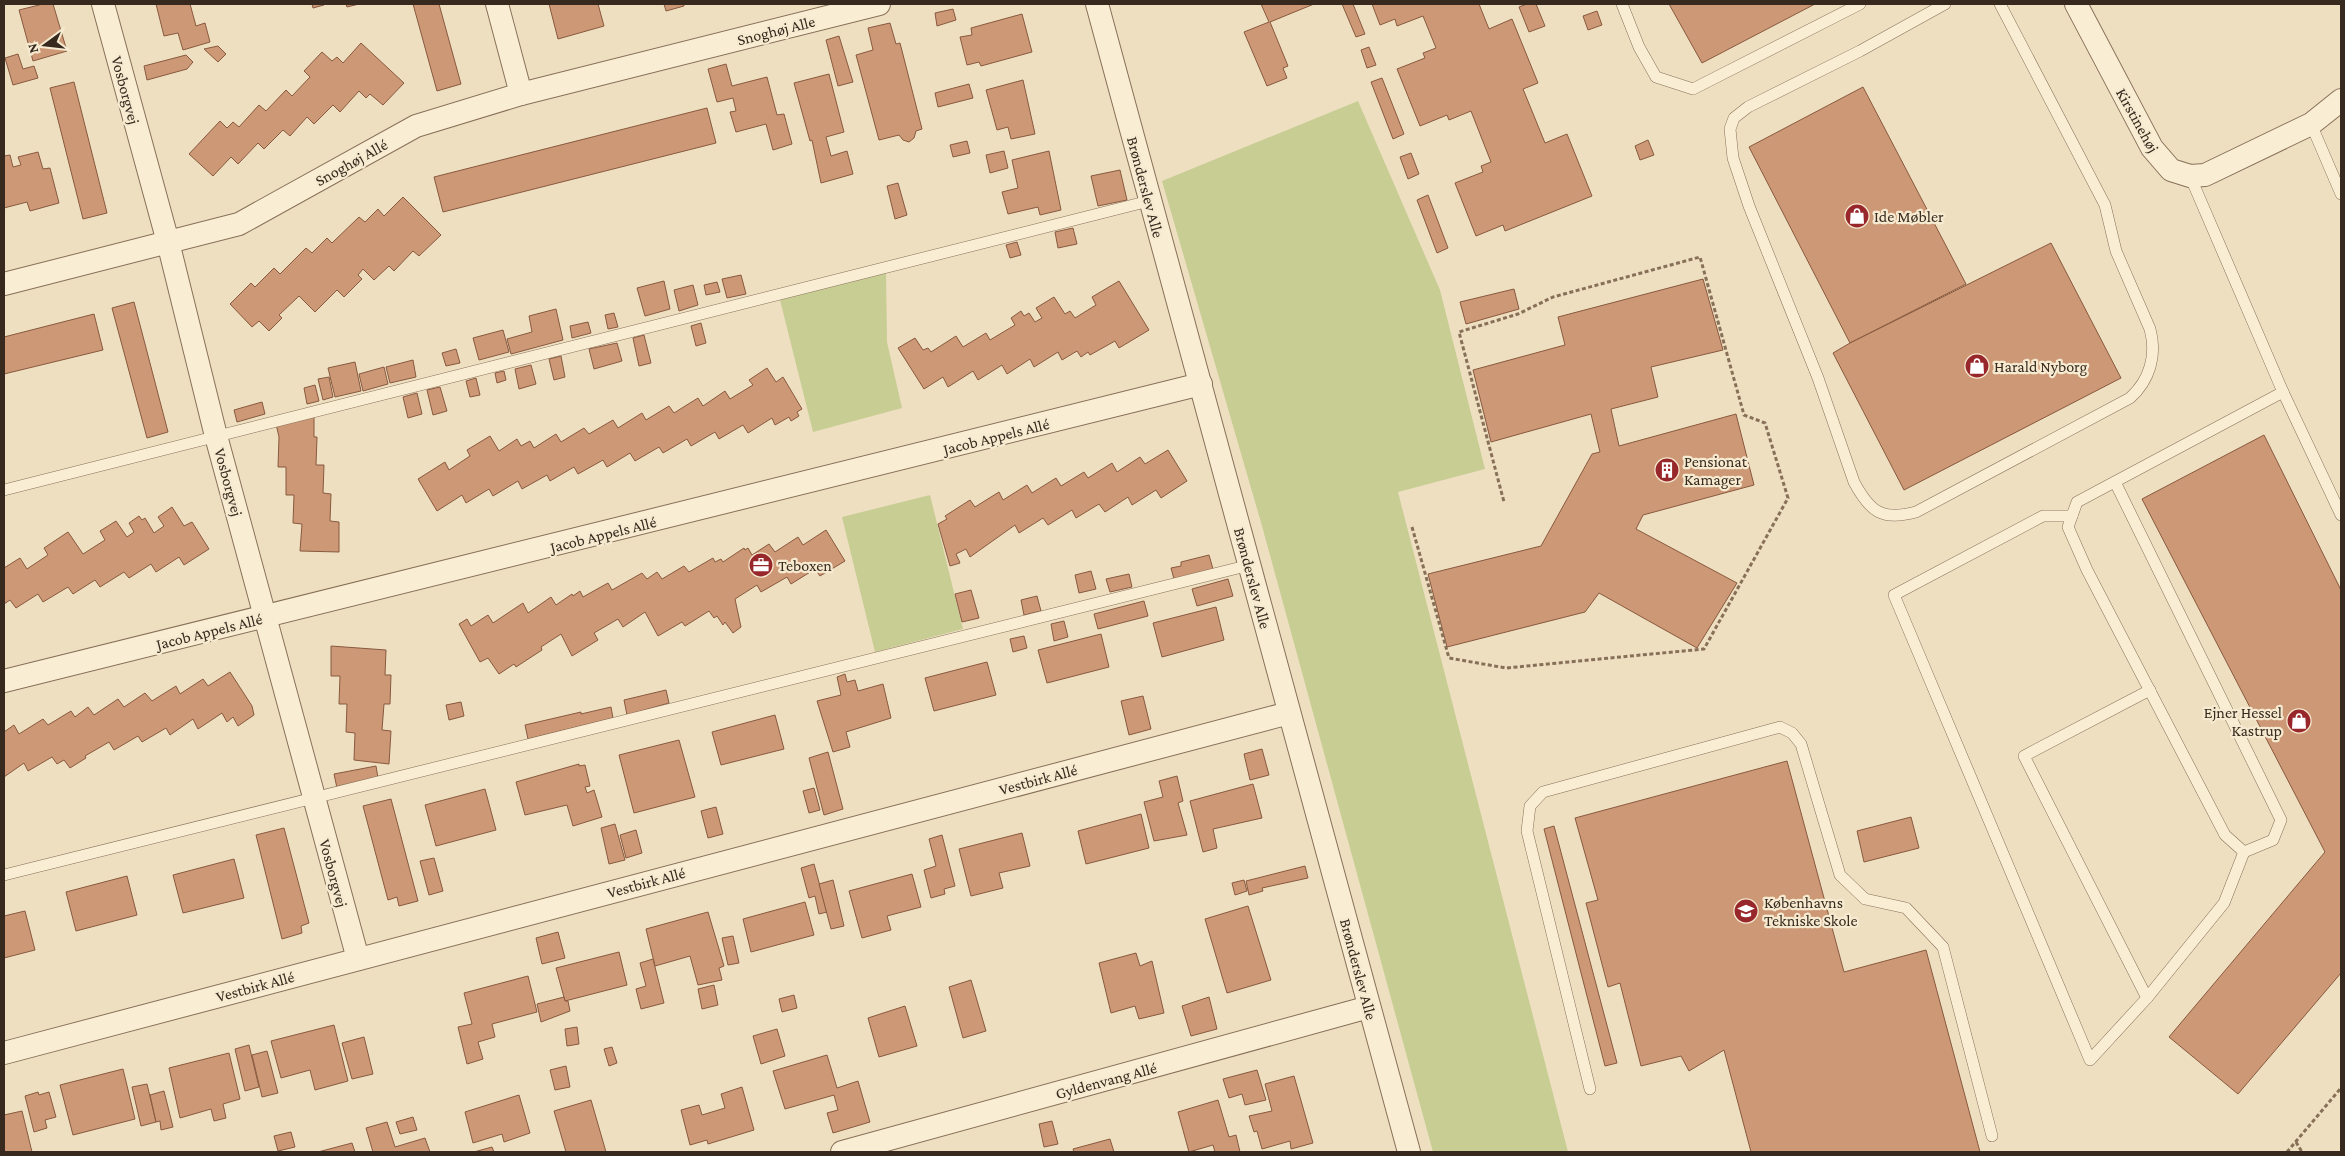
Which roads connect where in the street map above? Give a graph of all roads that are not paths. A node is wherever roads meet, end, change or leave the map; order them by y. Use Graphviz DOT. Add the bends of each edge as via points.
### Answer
graph roads {
  1 [pos="103,4"];
  2 [pos="497,4"];
  3 [pos="879,4"];
  4 [pos="1097,4"];
  5 [pos="1622,4"];
  6 [pos="1860,4"];
  7 [pos="1945,4"];
  8 [pos="2000,4"];
  9 [pos="2076,4"];
  10 [pos="702,49"];
  11 [pos="521,94"];
  12 [pos="2341,100"];
  13 [pos="2311,124"];
  14 [pos="2190,176"];
  15 [pos="2341,194"];
  16 [pos="1149,201"];
  17 [pos="168,242"];
  18 [pos="4,284"];
  19 [pos="1201,384"];
  20 [pos="2283,392"];
  21 [pos="216,436"];
  22 [pos="2115,482"];
  23 [pos="4,490"];
  24 [pos="2341,515"];
  25 [pos="2072,516"];
  26 [pos="1250,565"];
  27 [pos="266,617"];
  28 [pos="4,681"];
  29 [pos="2150,690"];
  30 [pos="1289,712"];
  31 [pos="314,799"];
  32 [pos="2244,852"];
  33 [pos="4,875"];
  34 [pos="358,959"];
  35 [pos="2147,998"];
  36 [pos="1369,1007"];
  37 [pos="4,1053"];
  38 [pos="1590,1089"];
  39 [pos="1992,1136"];
  40 [pos="842,1152"];
  41 [pos="1409,1152"];
  1 -- 17 [label="street, Vosborgvej"];
  2 -- 11 [label="street"];
  3 -- 10 [label="street, Snoghøj Alle"];
  4 -- 16 [label="street, Brønderslev Alle"];
  5 -- 6 [label="lane" via="1639,47 1656,77 1693,89"];
  7 -- 8 [label="lane" via="1748,107 1734,118 1730,129 1733,158 1749,206 1818,378 1854,482 1873,509 1892,516 1916,512 2130,398 2147,378 2154,343 2116,251 2105,205"];
  9 -- 14 [label="street, Kirstinehøj" via="2152,148 2167,168"];
  10 -- 11 [label="street, Snoghøj Allé"];
  11 -- 17 [label="street, Snoghøj Allé" via="416,126 240,224"];
  12 -- 13 [label="street"];
  13 -- 14 [label="street" via="2205,175"];
  13 -- 15 [label="lane"];
  14 -- 20 [label="lane"];
  16 -- 19 [label="street, Brønderslev Alle"];
  16 -- 21 [label="lane"];
  17 -- 18 [label="street, Snoghøj Allé"];
  17 -- 21 [label="street, Vosborgvej"];
  19 -- 26 [label="street, Brønderslev Alle"];
  19 -- 27 [label="street, Jacob Appels Allé"];
  20 -- 22 [label="lane"];
  20 -- 24 [label="lane"];
  21 -- 23 [label="lane"];
  21 -- 27 [label="street, Vosborgvej"];
  22 -- 25 [label="lane" via="2077,502"];
  22 -- 32 [label="lane" via="2281,820 2273,840"];
  25 -- 29 [label="lane" via="2068,527"];
  25 -- 35 [label="lane" via="2043,516 1894,595 2090,1060"];
  26 -- 30 [label="street, Brønderslev Alle"];
  26 -- 31 [label="lane"];
  27 -- 28 [label="street, Jacob Appels Allé"];
  27 -- 31 [label="street, Vosborgvej"];
  29 -- 32 [label="lane" via="2224,835"];
  29 -- 35 [label="lane" via="2024,756"];
  30 -- 34 [label="street, Vestbirk Allé"];
  30 -- 36 [label="street, Brønderslev Alle"];
  31 -- 33 [label="lane"];
  31 -- 34 [label="street, Vosborgvej"];
  32 -- 35 [label="lane" via="2224,903"];
  34 -- 37 [label="street, Vestbirk Allé"];
  36 -- 40 [label="street, Gyldenvang Allé"];
  36 -- 41 [label="street, Brønderslev Alle"];
  38 -- 39 [label="lane" via="1527,830 1530,806 1543,792 1780,727 1792,733 1801,744 1840,875 1865,898 1906,908 1943,947"];
}
